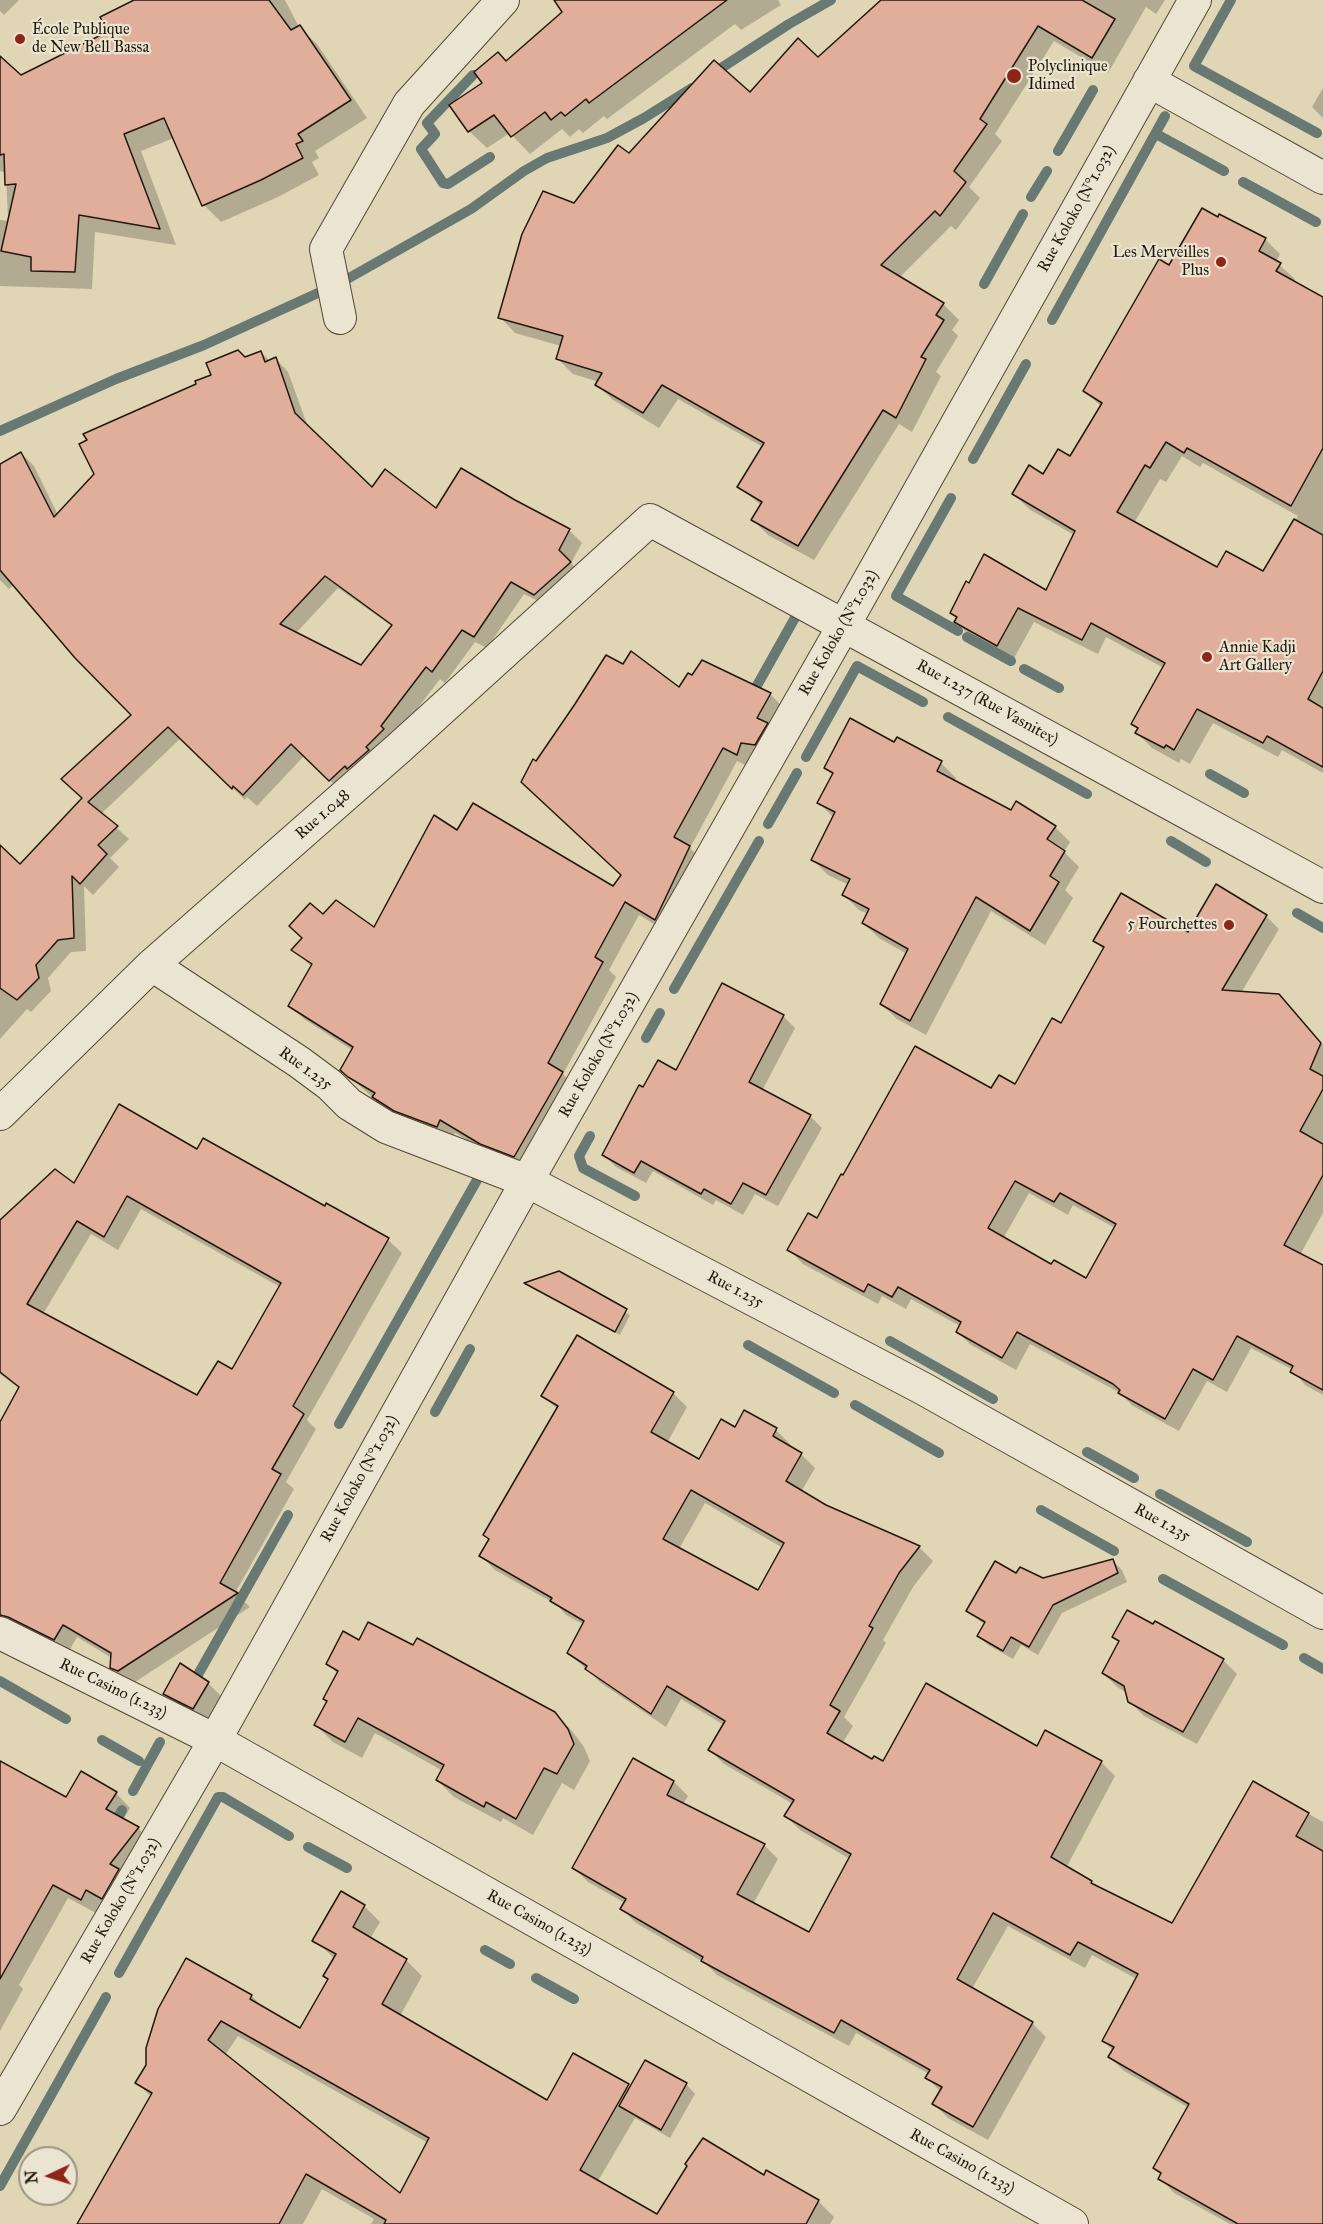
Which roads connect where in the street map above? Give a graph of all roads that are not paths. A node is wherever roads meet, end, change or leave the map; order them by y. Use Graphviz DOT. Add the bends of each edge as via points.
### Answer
graph roads {
  1 [pos="503,0"];
  2 [pos="1195,0"];
  3 [pos="1149,81"];
  4 [pos="1323,178"];
  5 [pos="340,318"];
  6 [pos="651,519"];
  7 [pos="844,625"];
  8 [pos="1323,887"];
  9 [pos="152,965"];
  10 [pos="0,1114"];
  11 [pos="527,1181"];
  12 [pos="1323,1613"];
  13 [pos="0,1633"];
  14 [pos="214,1740"];
  15 [pos="0,2109"];
  16 [pos="1072,2224"];
  1 -- 5 [label="street" via="409,104 326,249"];
  2 -- 3 [label="street, Rue Koloko (N°1.032)"];
  3 -- 4 [label="street"];
  3 -- 7 [label="street, Rue Koloko (N°1.032)"];
  6 -- 7 [label="street, Rue 1.237 (Rue Vasnitex)"];
  6 -- 9 [label="street, Rue 1.048"];
  7 -- 8 [label="street, Rue 1.237 (Rue Vasnitex)"];
  7 -- 11 [label="street, Rue Koloko (N°1.032)"];
  9 -- 10 [label="street, Rue 1.048"];
  9 -- 11 [label="street, Rue 1.235" via="299,1062 370,1118"];
  11 -- 12 [label="street, Rue 1.235" via="922,1388"];
  11 -- 14 [label="street, Rue Koloko (N°1.032)"];
  13 -- 14 [label="street, Rue Casino (1.233)"];
  14 -- 15 [label="street, Rue Koloko (N°1.032)"];
  14 -- 16 [label="street, Rue Casino (1.233)"];
}
